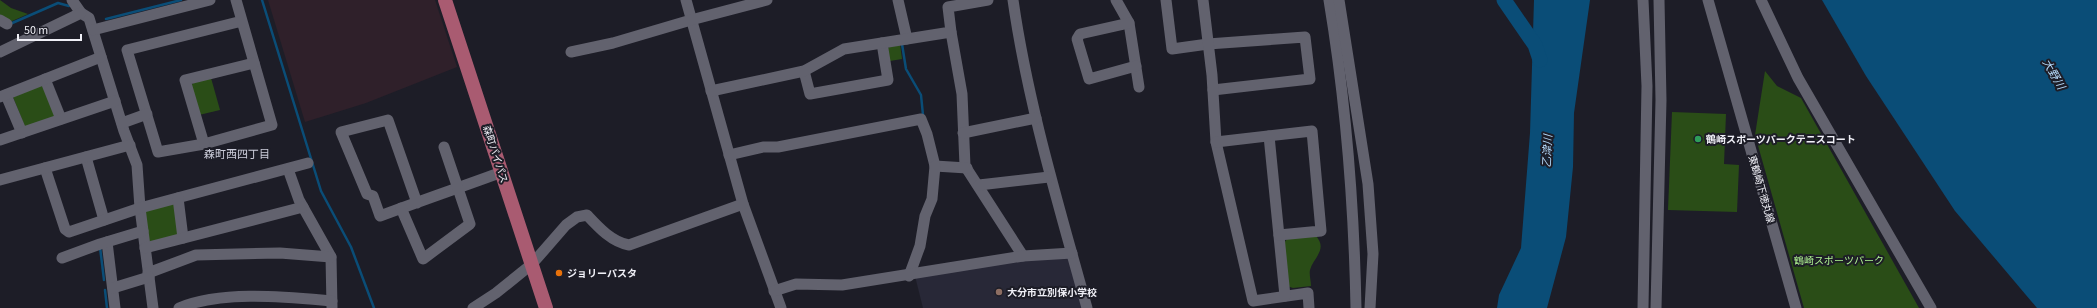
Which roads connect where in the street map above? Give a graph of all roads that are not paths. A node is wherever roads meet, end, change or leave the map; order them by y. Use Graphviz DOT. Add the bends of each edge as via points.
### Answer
graph roads {
  1 [pos="72,0"];
  2 [pos="210,0"];
  3 [pos="236,0"];
  4 [pos="445,0"];
  5 [pos="686,0"];
  6 [pos="767,0"];
  7 [pos="898,0"];
  8 [pos="988,0"];
  9 [pos="1013,0"];
  10 [pos="1116,0"];
  11 [pos="1166,0"];
  12 [pos="1203,0"];
  13 [pos="1329,0"];
  14 [pos="1339,0"];
  15 [pos="1643,0"];
  16 [pos="1659,0"];
  17 [pos="1708,0"];
  18 [pos="1761,0"];
  19 [pos="81,14"];
  20 [pos="691,20"];
  21 [pos="242,22"];
  22 [pos="1129,23"];
  23 [pos="93,30"];
  24 [pos="951,32"];
  25 [pos="907,38"];
  26 [pos="882,43"];
  27 [pos="1208,44"];
  28 [pos="0,52"];
  29 [pos="571,52"];
  30 [pos="101,57"];
  31 [pos="254,63"];
  32 [pos="1136,66"];
  33 [pos="804,71"];
  34 [pos="45,79"];
  35 [pos="1139,87"];
  36 [pos="1213,90"];
  37 [pos="711,91"];
  38 [pos="3,96"];
  39 [pos="115,101"];
  40 [pos="147,114"];
  41 [pos="1036,118"];
  42 [pos="61,119"];
  43 [pos="122,123"];
  44 [pos="22,133"];
  45 [pos="963,133"];
  46 [pos="1269,136"];
  47 [pos="0,140"];
  48 [pos="1216,142"];
  49 [pos="204,144"];
  50 [pos="130,145"];
  51 [pos="444,146"];
  52 [pos="729,155"];
  53 [pos="86,157"];
  54 [pos="308,163"];
  55 [pos="935,166"];
  56 [pos="46,168"];
  57 [pos="967,168"];
  58 [pos="288,169"];
  59 [pos="502,172"];
  60 [pos="1049,177"];
  61 [pos="0,180"];
  62 [pos="978,185"];
  63 [pos="458,188"];
  64 [pos="178,198"];
  65 [pos="417,203"];
  66 [pos="744,204"];
  67 [pos="303,207"];
  68 [pos="140,208"];
  69 [pos="401,208"];
  70 [pos="104,220"];
  71 [pos="143,231"];
  72 [pos="1279,235"];
  73 [pos="183,238"];
  74 [pos="107,242"];
  75 [pos="145,248"];
  76 [pos="1072,253"];
  77 [pos="1023,256"];
  78 [pos="331,257"];
  79 [pos="62,258"];
  80 [pos="532,264"];
  81 [pos="148,275"];
  82 [pos="909,276"];
  83 [pos="112,288"];
  84 [pos="774,291"];
  85 [pos="1285,296"];
  86 [pos="332,305"];
  87 [pos="183,307"];
  88 [pos="115,308"];
  89 [pos="153,308"];
  90 [pos="473,308"];
  91 [pos="546,308"];
  92 [pos="781,308"];
  93 [pos="1087,308"];
  94 [pos="1309,308"];
  95 [pos="1356,308"];
  96 [pos="1370,308"];
  97 [pos="1643,308"];
  98 [pos="1656,308"];
  99 [pos="1796,308"];
  100 [pos="1931,308"];
  1 -- 19 [label="street"];
  2 -- 23 [label="street"];
  3 -- 21 [label="street"];
  4 -- 59 [label="main road, 森町バイパス"];
  5 -- 20 [label="street"];
  6 -- 20 [label="street"];
  7 -- 25 [label="street"];
  8 -- 24 [label="street" via="948,7"];
  9 -- 41 [label="street"];
  10 -- 22 [label="street"];
  11 -- 27 [label="street" via="1172,50"];
  12 -- 27 [label="street"];
  13 -- 95 [label="street" via="1344,108 1351,187"];
  14 -- 96 [label="street" via="1368,184 1373,254"];
  15 -- 97 [label="street" via="1647,86"];
  16 -- 98 [label="street" via="1661,100"];
  17 -- 99 [label="street, 東鶴崎下徳丸線"];
  18 -- 100 [label="street" via="1798,78"];
  19 -- 23 [label="street" via="89,18"];
  19 -- 28 [label="street"];
  20 -- 29 [label="street" via="613,44"];
  20 -- 37 [label="street"];
  21 -- 31 [label="street"];
  21 -- 40 [label="street" via="127,50"];
  22 -- 32 [label="street"];
  22 -- 32 [label="street" via="1080,34 1077,39 1089,79"];
  23 -- 30 [label="street"];
  24 -- 25 [label="street"];
  24 -- 45 [label="street" via="962,94"];
  25 -- 26 [label="street"];
  26 -- 33 [label="street" via="844,49"];
  26 -- 33 [label="street" via="888,80 810,94"];
  27 -- 36 [label="street"];
  27 -- 36 [label="street" via="1305,37 1310,79"];
  30 -- 34 [label="street"];
  30 -- 39 [label="street"];
  31 -- 49 [label="street" via="272,125"];
  31 -- 49 [label="street" via="185,80"];
  32 -- 35 [label="street"];
  33 -- 37 [label="street"];
  34 -- 38 [label="street"];
  34 -- 42 [label="street"];
  36 -- 48 [label="street"];
  37 -- 52 [label="street"];
  38 -- 44 [label="street"];
  39 -- 42 [label="street"];
  39 -- 43 [label="street"];
  40 -- 43 [label="street"];
  40 -- 49 [label="street" via="158,152"];
  41 -- 45 [label="street"];
  41 -- 60 [label="street"];
  42 -- 44 [label="street"];
  43 -- 50 [label="street"];
  44 -- 47 [label="street"];
  45 -- 57 [label="street"];
  46 -- 48 [label="street"];
  46 -- 72 [label="street"];
  46 -- 72 [label="street" via="1312,131 1321,231"];
  48 -- 85 [label="street" via="1253,301"];
  50 -- 53 [label="street"];
  50 -- 68 [label="street" via="137,165"];
  51 -- 63 [label="street"];
  52 -- 55 [label="street" via="921,119"];
  52 -- 66 [label="street"];
  53 -- 56 [label="street"];
  53 -- 70 [label="street"];
  54 -- 58 [label="street"];
  55 -- 57 [label="street"];
  55 -- 82 [label="street" via="932,199"];
  56 -- 61 [label="street"];
  56 -- 70 [label="street" via="65,229 70,232"];
  57 -- 62 [label="street"];
  58 -- 64 [label="street"];
  58 -- 67 [label="street"];
  59 -- 63 [label="street"];
  59 -- 80 [label="main road, 森町バイパス"];
  60 -- 62 [label="street"];
  60 -- 76 [label="street"];
  62 -- 77 [label="street"];
  63 -- 65 [label="street"];
  63 -- 69 [label="street" via="470,224 423,258"];
  64 -- 68 [label="street"];
  64 -- 73 [label="street"];
  65 -- 69 [label="street"];
  65 -- 69 [label="street" via="388,120 341,132 367,194 373,196 380,216"];
  66 -- 80 [label="street" via="629,245 619,243 599,228 588,215 582,215 566,225"];
  66 -- 84 [label="street"];
  67 -- 73 [label="street"];
  67 -- 78 [label="street"];
  68 -- 70 [label="street"];
  68 -- 71 [label="street"];
  71 -- 74 [label="street"];
  71 -- 75 [label="street"];
  72 -- 85 [label="street"];
  73 -- 75 [label="street"];
  74 -- 79 [label="street"];
  74 -- 83 [label="street"];
  75 -- 81 [label="street"];
  76 -- 77 [label="street"];
  76 -- 93 [label="street"];
  77 -- 82 [label="street"];
  78 -- 81 [label="street" via="280,253 196,255"];
  78 -- 86 [label="street"];
  80 -- 90 [label="street"];
  80 -- 91 [label="main road, 森町バイパス"];
  81 -- 83 [label="street"];
  81 -- 89 [label="street"];
  82 -- 84 [label="street" via="842,285 796,284"];
  83 -- 88 [label="street"];
  84 -- 92 [label="street"];
  85 -- 94 [label="street" via="1308,293"];
  86 -- 87 [label="street" via="288,297 253,297 203,300"];
}
